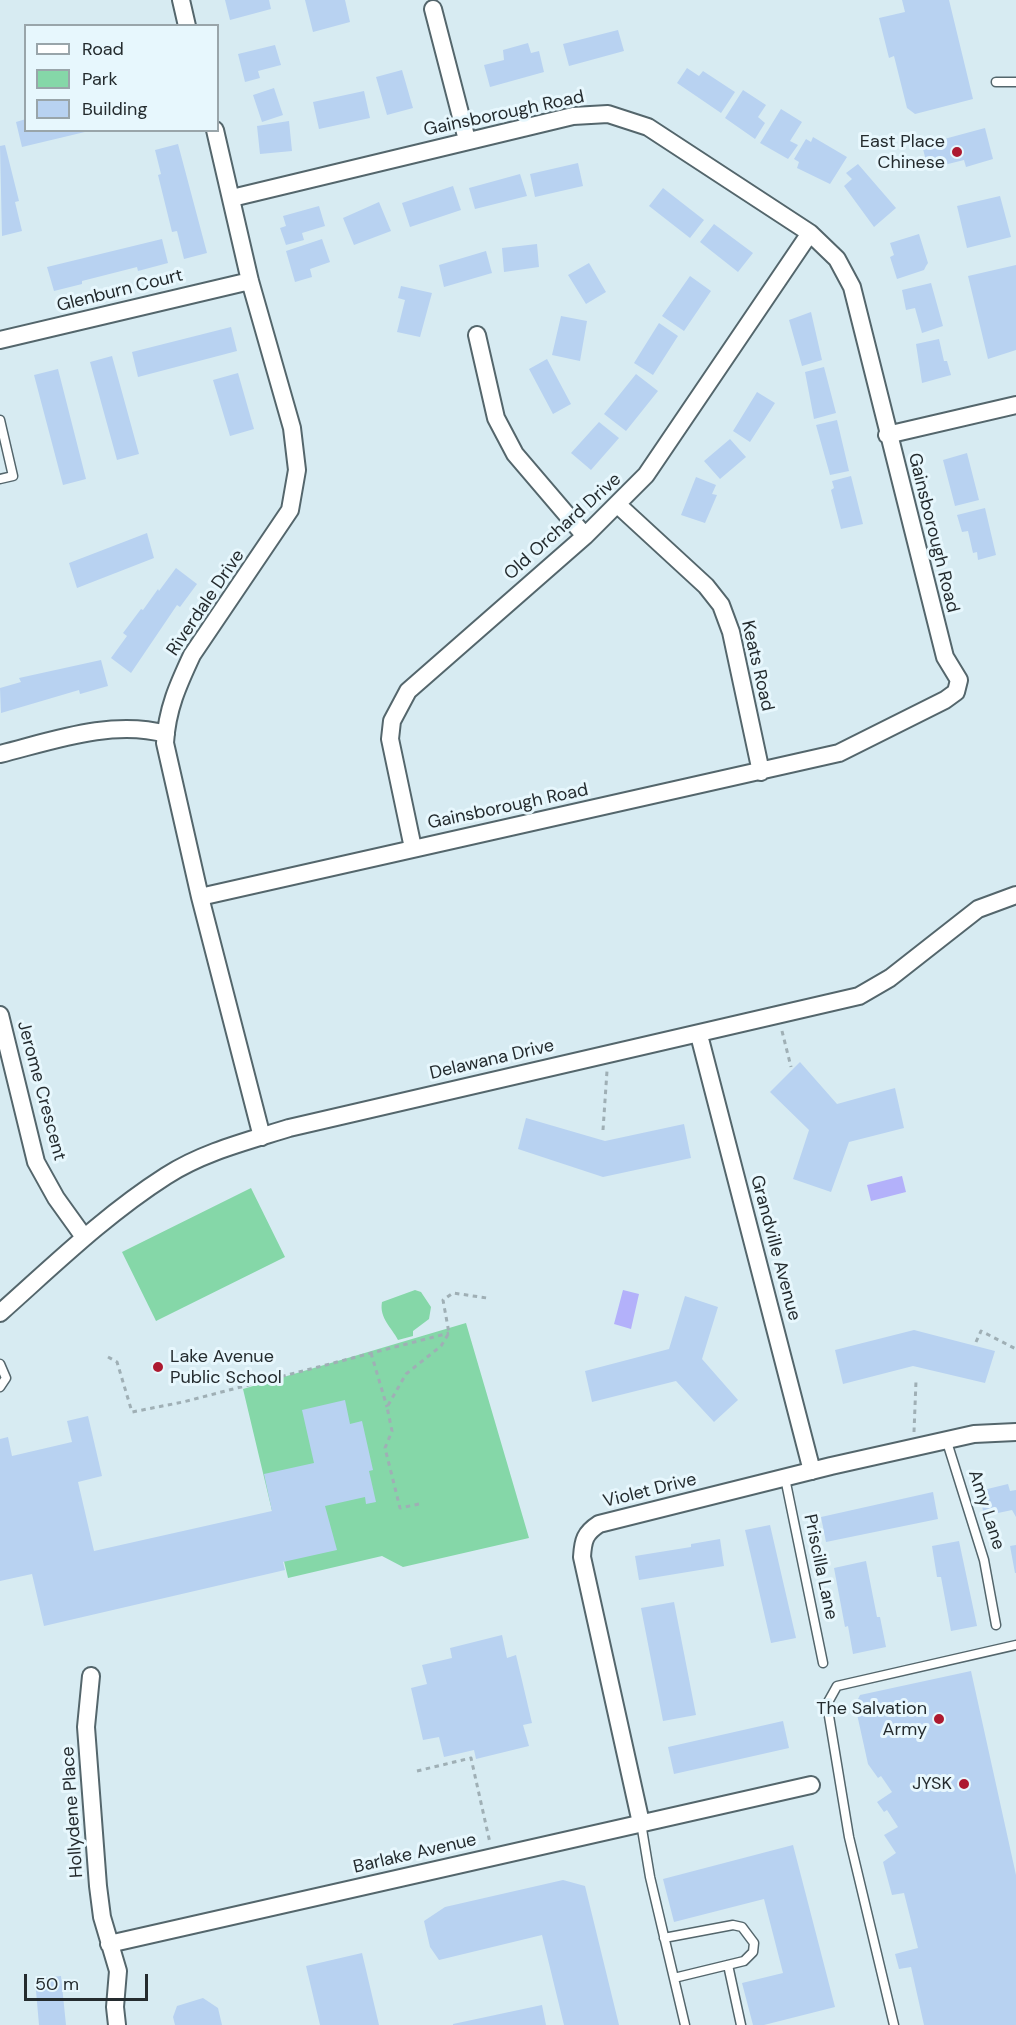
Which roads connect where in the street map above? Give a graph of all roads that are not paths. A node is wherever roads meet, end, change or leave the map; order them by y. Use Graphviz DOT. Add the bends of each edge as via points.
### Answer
graph roads {
  1 [pos="181,0"];
  2 [pos="433,9"];
  3 [pos="187,24"];
  4 [pos="996,82"];
  5 [pos="1016,82"];
  6 [pos="216,132"];
  7 [pos="466,140"];
  8 [pos="232,198"];
  9 [pos="810,233"];
  10 [pos="250,280"];
  11 [pos="477,335"];
  12 [pos="0,340"];
  13 [pos="1016,405"];
  14 [pos="0,420"];
  15 [pos="887,435"];
  16 [pos="0,479"];
  17 [pos="618,505"];
  18 [pos="585,536"];
  19 [pos="166,734"];
  20 [pos="0,754"];
  21 [pos="761,772"];
  22 [pos="413,848"];
  23 [pos="1016,895"];
  24 [pos="201,897"];
  25 [pos="0,1015"];
  26 [pos="699,1035"];
  27 [pos="262,1137"];
  28 [pos="84,1237"];
  29 [pos="0,1313"];
  30 [pos="0,1365"];
  31 [pos="0,1388"];
  32 [pos="1016,1432"];
  33 [pos="947,1442"];
  34 [pos="812,1471"];
  35 [pos="785,1478"];
  36 [pos="996,1625"];
  37 [pos="1016,1645"];
  38 [pos="823,1663"];
  39 [pos="91,1676"];
  40 [pos="811,1785"];
  41 [pos="641,1823"];
  42 [pos="664,1938"];
  43 [pos="109,1944"];
  44 [pos="728,1965"];
  45 [pos="674,1977"];
  46 [pos="117,2025"];
  47 [pos="685,2025"];
  48 [pos="741,2025"];
  49 [pos="894,2025"];
  1 -- 3 [label="street"];
  2 -- 7 [label="street"];
  4 -- 5 [label="lane"];
  6 -- 8 [label="street, Riverdale Drive"];
  7 -- 8 [label="street, Gainsborough Road"];
  7 -- 9 [label="street, Gainsborough Road" via="573,116 608,114 648,127"];
  8 -- 10 [label="street, Riverdale Drive"];
  9 -- 15 [label="street, Gainsborough Road" via="837,260 852,286"];
  9 -- 17 [label="street, Old Orchard Drive" via="646,475"];
  10 -- 12 [label="street, Glenburn Court"];
  10 -- 19 [label="street, Riverdale Drive" via="296,446 294,497 274,536 192,655 178,681"];
  11 -- 18 [label="street" via="496,418 514,454"];
  13 -- 15 [label="street"];
  14 -- 16 [label="lane" via="13,476"];
  15 -- 21 [label="street, Gainsborough Road" via="945,657 959,680 956,692 839,753"];
  17 -- 18 [label="street, Old Orchard Drive"];
  17 -- 21 [label="street, Keats Road" via="706,586 721,605 731,632"];
  18 -- 22 [label="street, Old Orchard Drive" via="408,691 400,704 392,721 390,739"];
  19 -- 20 [label="street" via="139,730 90,732"];
  19 -- 24 [label="street, Riverdale Drive"];
  21 -- 22 [label="street, Gainsborough Road"];
  22 -- 24 [label="street, Gainsborough Road"];
  23 -- 26 [label="street, Delawana Drive" via="978,909 890,978 859,996"];
  24 -- 27 [label="street, Riverdale Drive"];
  25 -- 28 [label="street, Jerome Crescent" via="36,1162"];
  26 -- 27 [label="street, Delawana Drive" via="443,1091"];
  26 -- 34 [label="street, Grandville Avenue"];
  27 -- 28 [label="street, Delawana Drive" via="220,1150 167,1175"];
  28 -- 29 [label="street, Delawana Drive"];
  30 -- 31 [label="lane" via="6,1378"];
  32 -- 33 [label="street, Violet Drive" via="974,1434"];
  33 -- 34 [label="street, Violet Drive"];
  33 -- 36 [label="lane, Amy Lane" via="984,1560"];
  34 -- 35 [label="street, Violet Drive"];
  35 -- 38 [label="lane, Priscilla Lane"];
  35 -- 41 [label="street, Violet Drive" via="599,1524 583,1540 582,1557"];
  37 -- 49 [label="lane" via="837,1686 827,1704 849,1837"];
  39 -- 43 [label="street, Hollydene Place" via="86,1727 98,1886"];
  40 -- 41 [label="street, Barlake Avenue"];
  41 -- 42 [label="lane"];
  41 -- 43 [label="street, Barlake Avenue"];
  42 -- 44 [label="lane" via="733,1925 742,1927 754,1943 753,1952 744,1961"];
  42 -- 45 [label="lane"];
  43 -- 46 [label="street" via="118,1971"];
  44 -- 45 [label="lane"];
  44 -- 48 [label="lane"];
  45 -- 47 [label="lane"];
}
